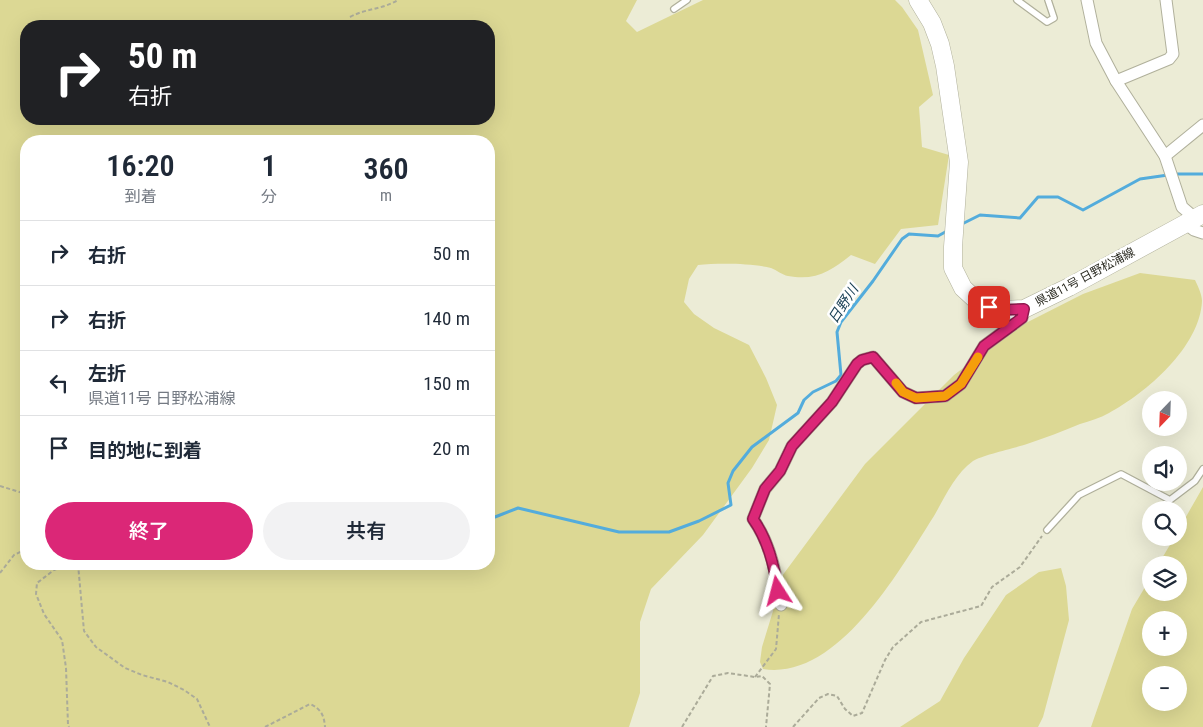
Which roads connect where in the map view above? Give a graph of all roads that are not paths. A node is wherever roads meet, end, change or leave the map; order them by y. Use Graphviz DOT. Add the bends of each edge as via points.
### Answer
graph roads {
  1 [pos="687,0"];
  2 [pos="918,0"];
  3 [pos="1017,0"];
  4 [pos="1048,0"];
  5 [pos="1087,0"];
  6 [pos="1166,0"];
  7 [pos="674,9"];
  8 [pos="1116,81"];
  9 [pos="1203,126"];
  10 [pos="1165,156"];
  11 [pos="1192,217"];
  12 [pos="1203,233"];
  13 [pos="1024,309"];
  14 [pos="1203,469"];
  15 [pos="1047,530"];
  16 [pos="781,605"];
  1 -- 7 [label="lane"];
  2 -- 13 [label="main road, 県道11号 日野松浦線" via="940,44 959,162 953,268 963,288 976,300 1001,310"];
  3 -- 4 [label="lane" via="1047,22 1054,18"];
  5 -- 8 [label="street" via="1096,43"];
  6 -- 8 [label="street" via="1174,54 1169,60"];
  8 -- 10 [label="street"];
  9 -- 10 [label="street"];
  10 -- 11 [label="street" via="1182,207"];
  11 -- 12 [label="street" via="1194,230"];
  11 -- 13 [label="main road, 県道11号 日野松浦線"];
  13 -- 16 [label="street" via="1022,318 984,346 961,384 945,396 916,398 903,392 873,357 857,364 832,402 792,446 754,513 753,519 761,529 774,564"];
  14 -- 15 [label="lane" via="1195,481 1170,500 1121,474 1079,495"];
}
